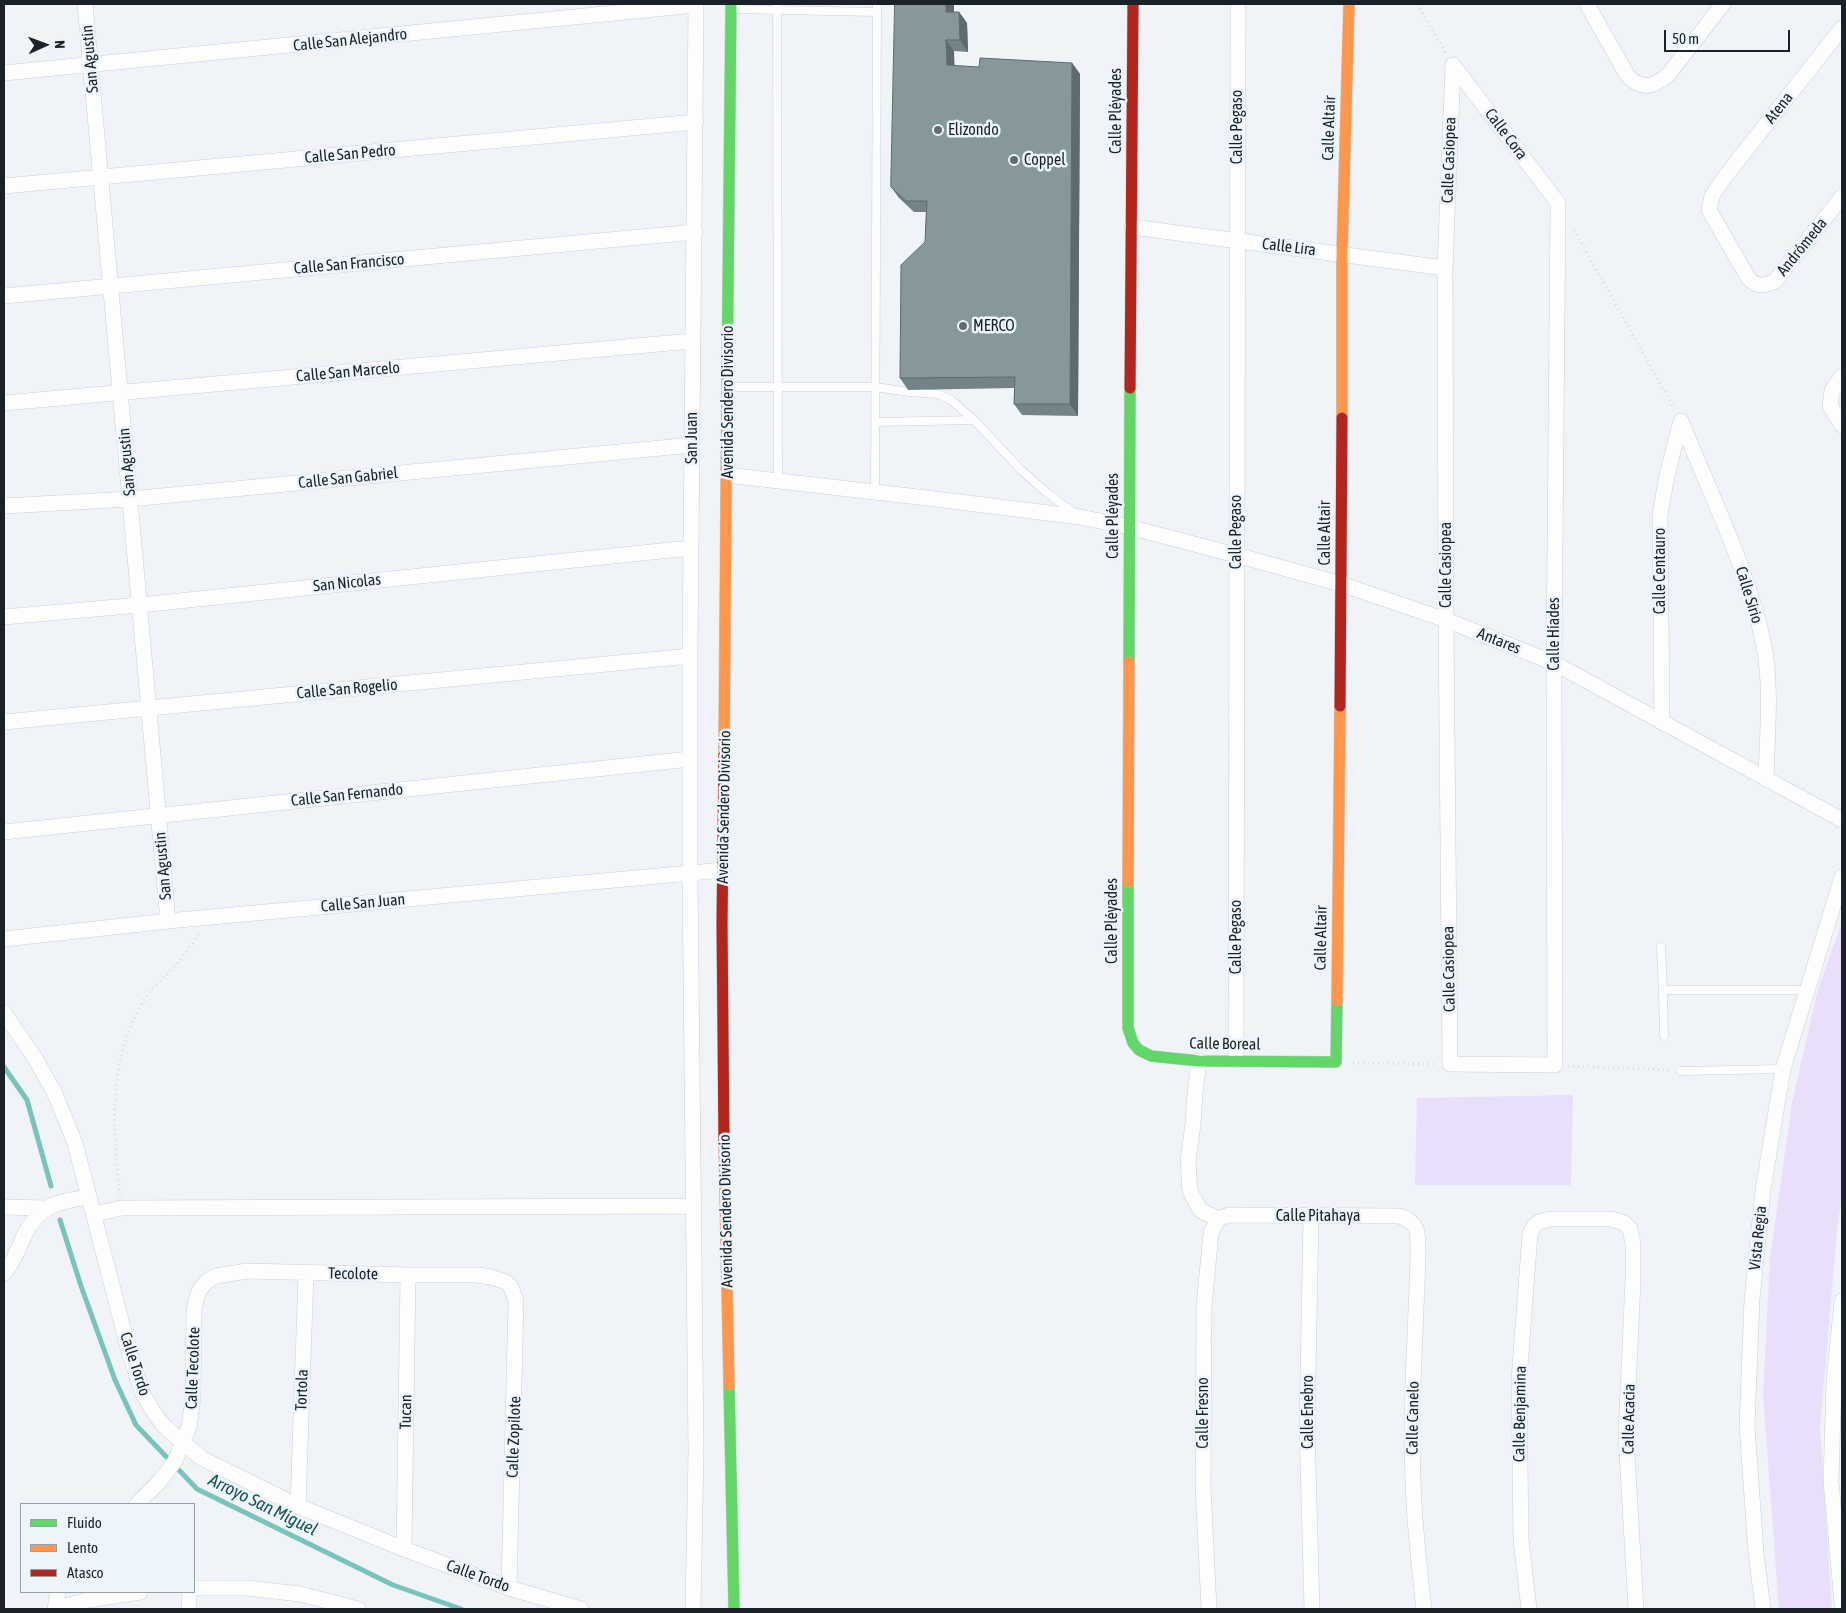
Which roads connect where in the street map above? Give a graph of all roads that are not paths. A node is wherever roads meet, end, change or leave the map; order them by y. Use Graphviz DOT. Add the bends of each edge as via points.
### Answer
graph roads {
  1 [pos="85,4"];
  2 [pos="696,4"];
  3 [pos="1133,4"];
  4 [pos="1238,4"];
  5 [pos="1349,4"];
  6 [pos="1587,4"];
  7 [pos="1723,4"];
  8 [pos="731,6"];
  9 [pos="777,7"];
  10 [pos="877,8"];
  11 [pos="1842,28"];
  12 [pos="1452,65"];
  13 [pos="91,66"];
  14 [pos="4,73"];
  15 [pos="696,122"];
  16 [pos="101,177"];
  17 [pos="4,186"];
  18 [pos="1842,197"];
  19 [pos="1558,203"];
  20 [pos="1132,227"];
  21 [pos="695,232"];
  22 [pos="1236,240"];
  23 [pos="1342,254"];
  24 [pos="1445,268"];
  25 [pos="1756,285"];
  26 [pos="111,286"];
  27 [pos="4,296"];
  28 [pos="692,341"];
  29 [pos="1839,380"];
  30 [pos="778,386"];
  31 [pos="728,387"];
  32 [pos="875,387"];
  33 [pos="120,393"];
  34 [pos="4,403"];
  35 [pos="974,420"];
  36 [pos="1681,421"];
  37 [pos="875,422"];
  38 [pos="1842,425"];
  39 [pos="692,445"];
  40 [pos="728,476"];
  41 [pos="778,481"];
  42 [pos="875,493"];
  43 [pos="130,499"];
  44 [pos="4,506"];
  45 [pos="1080,517"];
  46 [pos="1129,527"];
  47 [pos="690,548"];
  48 [pos="1236,555"];
  49 [pos="1342,584"];
  50 [pos="140,605"];
  51 [pos="4,617"];
  52 [pos="1446,620"];
  53 [pos="690,656"];
  54 [pos="1554,663"];
  55 [pos="149,708"];
  56 [pos="4,722"];
  57 [pos="1662,723"];
  58 [pos="690,759"];
  59 [pos="1766,779"];
  60 [pos="159,815"];
  61 [pos="1842,820"];
  62 [pos="4,832"];
  63 [pos="723,870"];
  64 [pos="690,872"];
  65 [pos="1842,877"];
  66 [pos="168,921"];
  67 [pos="4,939"];
  68 [pos="1661,947"];
  69 [pos="1663,990"];
  70 [pos="1808,990"];
  71 [pos="4,1013"];
  72 [pos="1128,1028"];
  73 [pos="1664,1036"];
  74 [pos="1236,1060"];
  75 [pos="1199,1061"];
  76 [pos="1336,1062"];
  77 [pos="1555,1065"];
  78 [pos="1783,1069"];
  79 [pos="1681,1071"];
  80 [pos="89,1196"];
  81 [pos="694,1206"];
  82 [pos="4,1207"];
  83 [pos="45,1208"];
  84 [pos="94,1214"];
  85 [pos="1311,1216"];
  86 [pos="1218,1219"];
  87 [pos="1539,1222"];
  88 [pos="1415,1226"];
  89 [pos="4,1272"];
  90 [pos="306,1273"];
  91 [pos="408,1275"];
  92 [pos="512,1287"];
  93 [pos="199,1291"];
  94 [pos="1842,1301"];
  95 [pos="183,1444"];
  96 [pos="138,1503"];
  97 [pos="298,1506"];
  98 [pos="404,1549"];
  99 [pos="195,1588"];
  100 [pos="509,1588"];
  101 [pos="58,1593"];
  102 [pos="136,1593"];
  103 [pos="189,1593"];
  104 [pos="300,1602"];
  105 [pos="1842,1603"];
  106 [pos="88,1605"];
  107 [pos="55,1609"];
  108 [pos="189,1609"];
  109 [pos="358,1609"];
  110 [pos="582,1609"];
  111 [pos="693,1609"];
  112 [pos="734,1609"];
  113 [pos="1208,1609"];
  114 [pos="1312,1609"];
  115 [pos="1424,1609"];
  116 [pos="1529,1609"];
  117 [pos="1636,1609"];
  118 [pos="1763,1609"];
  1 -- 13 [label="street, San Agustin"];
  2 -- 13 [label="street, Calle San Alejandro"];
  2 -- 15 [label="street, San Juan"];
  3 -- 20 [label="street, Calle Pléyades"];
  4 -- 22 [label="street, Calle Pegaso"];
  5 -- 23 [label="street, Calle Altair"];
  6 -- 7 [label="street" via="1627,75 1635,83 1645,86 1657,84 1668,75"];
  8 -- 9 [label="lane"];
  8 -- 31 [label="street, Avenida Sendero Divisorio"];
  9 -- 10 [label="lane"];
  9 -- 30 [label="lane"];
  10 -- 32 [label="lane"];
  11 -- 25 [label="street, Atena" via="1712,196 1710,210 1749,279"];
  12 -- 19 [label="street, Calle Cora"];
  12 -- 24 [label="street, Calle Casiopea"];
  13 -- 14 [label="street, Calle San Alejandro"];
  13 -- 16 [label="street, San Agustin"];
  15 -- 16 [label="street, Calle San Pedro"];
  15 -- 21 [label="street, San Juan"];
  16 -- 17 [label="street, Calle San Pedro"];
  16 -- 26 [label="street, San Agustin"];
  18 -- 25 [label="street, Andrómeda" via="1775,282"];
  19 -- 54 [label="street, Calle Híades"];
  20 -- 22 [label="street, Calle Lira"];
  20 -- 46 [label="street, Calle Pléyades"];
  21 -- 26 [label="street, Calle San Francisco"];
  21 -- 28 [label="street, San Juan"];
  22 -- 23 [label="street, Calle Lira"];
  22 -- 48 [label="street, Calle Pegaso"];
  23 -- 24 [label="street, Calle Lira"];
  23 -- 49 [label="street, Calle Altair"];
  24 -- 52 [label="street, Calle Casiopea"];
  26 -- 27 [label="street, Calle San Francisco"];
  26 -- 33 [label="street, San Agustin"];
  28 -- 33 [label="street, Calle San Marcelo"];
  28 -- 39 [label="street, San Juan"];
  29 -- 38 [label="street" via="1830,397 1830,406"];
  30 -- 31 [label="lane"];
  30 -- 32 [label="lane"];
  30 -- 41 [label="lane"];
  31 -- 40 [label="street, Avenida Sendero Divisorio"];
  32 -- 35 [label="lane" via="938,394 951,400"];
  32 -- 37 [label="lane"];
  33 -- 34 [label="street, Calle San Marcelo"];
  33 -- 43 [label="street, San Agustin"];
  35 -- 37 [label="lane"];
  35 -- 45 [label="lane" via="1046,492"];
  36 -- 57 [label="street, Calle Centauro" via="1660,515"];
  36 -- 59 [label="street, Calle Sirio" via="1741,568 1764,648 1768,685"];
  37 -- 42 [label="lane"];
  39 -- 43 [label="street, Calle San Gabriel"];
  39 -- 47 [label="street, San Juan"];
  40 -- 41 [label="street, Antares"];
  40 -- 63 [label="street, Avenida Sendero Divisorio"];
  41 -- 42 [label="street, Antares"];
  42 -- 45 [label="street, Antares"];
  43 -- 44 [label="street, Calle San Gabriel"];
  43 -- 50 [label="street, San Agustin"];
  45 -- 46 [label="street, Antares"];
  46 -- 48 [label="street, Antares"];
  46 -- 72 [label="street, Calle Pléyades"];
  47 -- 50 [label="street, San Nicolas"];
  47 -- 53 [label="street, San Juan"];
  48 -- 49 [label="street, Antares"];
  48 -- 74 [label="street, Calle Pegaso"];
  49 -- 52 [label="street, Antares"];
  49 -- 76 [label="street, Calle Altair"];
  50 -- 51 [label="street, San Nicolas"];
  50 -- 55 [label="street, San Agustin"];
  52 -- 54 [label="street, Antares"];
  52 -- 77 [label="street, Calle Casiopea" via="1450,1064"];
  53 -- 55 [label="street, Calle San Rogelio"];
  53 -- 58 [label="street, San Juan"];
  54 -- 57 [label="street, Antares"];
  54 -- 77 [label="street, Calle Híades"];
  55 -- 56 [label="street, Calle San Rogelio"];
  55 -- 60 [label="street, San Agustin"];
  57 -- 59 [label="street, Antares"];
  58 -- 60 [label="street, Calle San Fernando"];
  58 -- 64 [label="street, San Juan"];
  59 -- 61 [label="street, Antares"];
  60 -- 62 [label="street, Calle San Fernando"];
  60 -- 66 [label="street, San Agustin"];
  63 -- 64 [label="street, Calle San Juan"];
  63 -- 112 [label="street, Avenida Sendero Divisorio" via="723,1088"];
  64 -- 66 [label="street, Calle San Juan"];
  64 -- 81 [label="street, Avenida Sendero Divisorio"];
  65 -- 70 [label="street, Vista Regia"];
  66 -- 67 [label="street, Calle San Juan"];
  68 -- 69 [label="lane"];
  69 -- 70 [label="lane"];
  69 -- 73 [label="lane"];
  70 -- 78 [label="street, Vista Regia"];
  71 -- 80 [label="street, Calle Tordo" via="55,1094 75,1143"];
  72 -- 75 [label="street, Calle Boreal" via="1133,1043 1152,1056"];
  74 -- 75 [label="street, Calle Boreal"];
  74 -- 76 [label="street, Calle Boreal"];
  75 -- 86 [label="street" via="1188,1161 1190,1191 1200,1210"];
  78 -- 79 [label="lane"];
  78 -- 118 [label="street, Vista Regia" via="1763,1190 1752,1299 1747,1426"];
  80 -- 83 [label="street"];
  80 -- 84 [label="street, Calle Tordo"];
  81 -- 84 [label="street" via="122,1208"];
  81 -- 111 [label="street, Avenida Sendero Divisorio" via="696,1452"];
  82 -- 83 [label="street"];
  83 -- 89 [label="street" via="24,1235 15,1257"];
  84 -- 95 [label="street, Calle Tordo" via="143,1394 163,1425"];
  85 -- 86 [label="street, Calle Pitahaya" via="1229,1215"];
  85 -- 88 [label="street, Calle Pitahaya" via="1399,1216 1412,1221"];
  85 -- 114 [label="street, Calle Enebro" via="1307,1429"];
  86 -- 113 [label="street, Calle Fresno" via="1211,1233 1204,1306 1203,1486"];
  87 -- 116 [label="street, Calle Benjamina" via="1530,1234 1520,1380 1521,1540"];
  87 -- 117 [label="street, Calle Acacia" via="1550,1219 1611,1219 1624,1222 1630,1229 1633,1280 1626,1436"];
  88 -- 115 [label="street, Calle Canelo" via="1418,1254 1413,1479"];
  90 -- 91 [label="street, Tecolote"];
  90 -- 93 [label="street, Tecolote" via="227,1273 206,1282"];
  90 -- 97 [label="street, Tortola"];
  91 -- 92 [label="street, Tecolote" via="477,1275"];
  91 -- 98 [label="street, Tucan"];
  92 -- 100 [label="street, Calle Zopilote" via="517,1317"];
  93 -- 95 [label="street, Calle Tecolote" via="194,1311 192,1413"];
  94 -- 105 [label="street" via="1834,1381 1831,1481"];
  95 -- 96 [label="street, Calle Tecolote" via="160,1481"];
  95 -- 97 [label="street, Calle Tordo" via="200,1458"];
  97 -- 98 [label="street, Calle Tordo"];
  98 -- 100 [label="street, Calle Tordo"];
  99 -- 104 [label="street" via="247,1588"];
  100 -- 110 [label="street, Calle Tordo"];
  101 -- 107 [label="street"];
  102 -- 106 [label="street"];
  103 -- 108 [label="street"];
  104 -- 109 [label="street"];
  106 -- 107 [label="street"];
}
